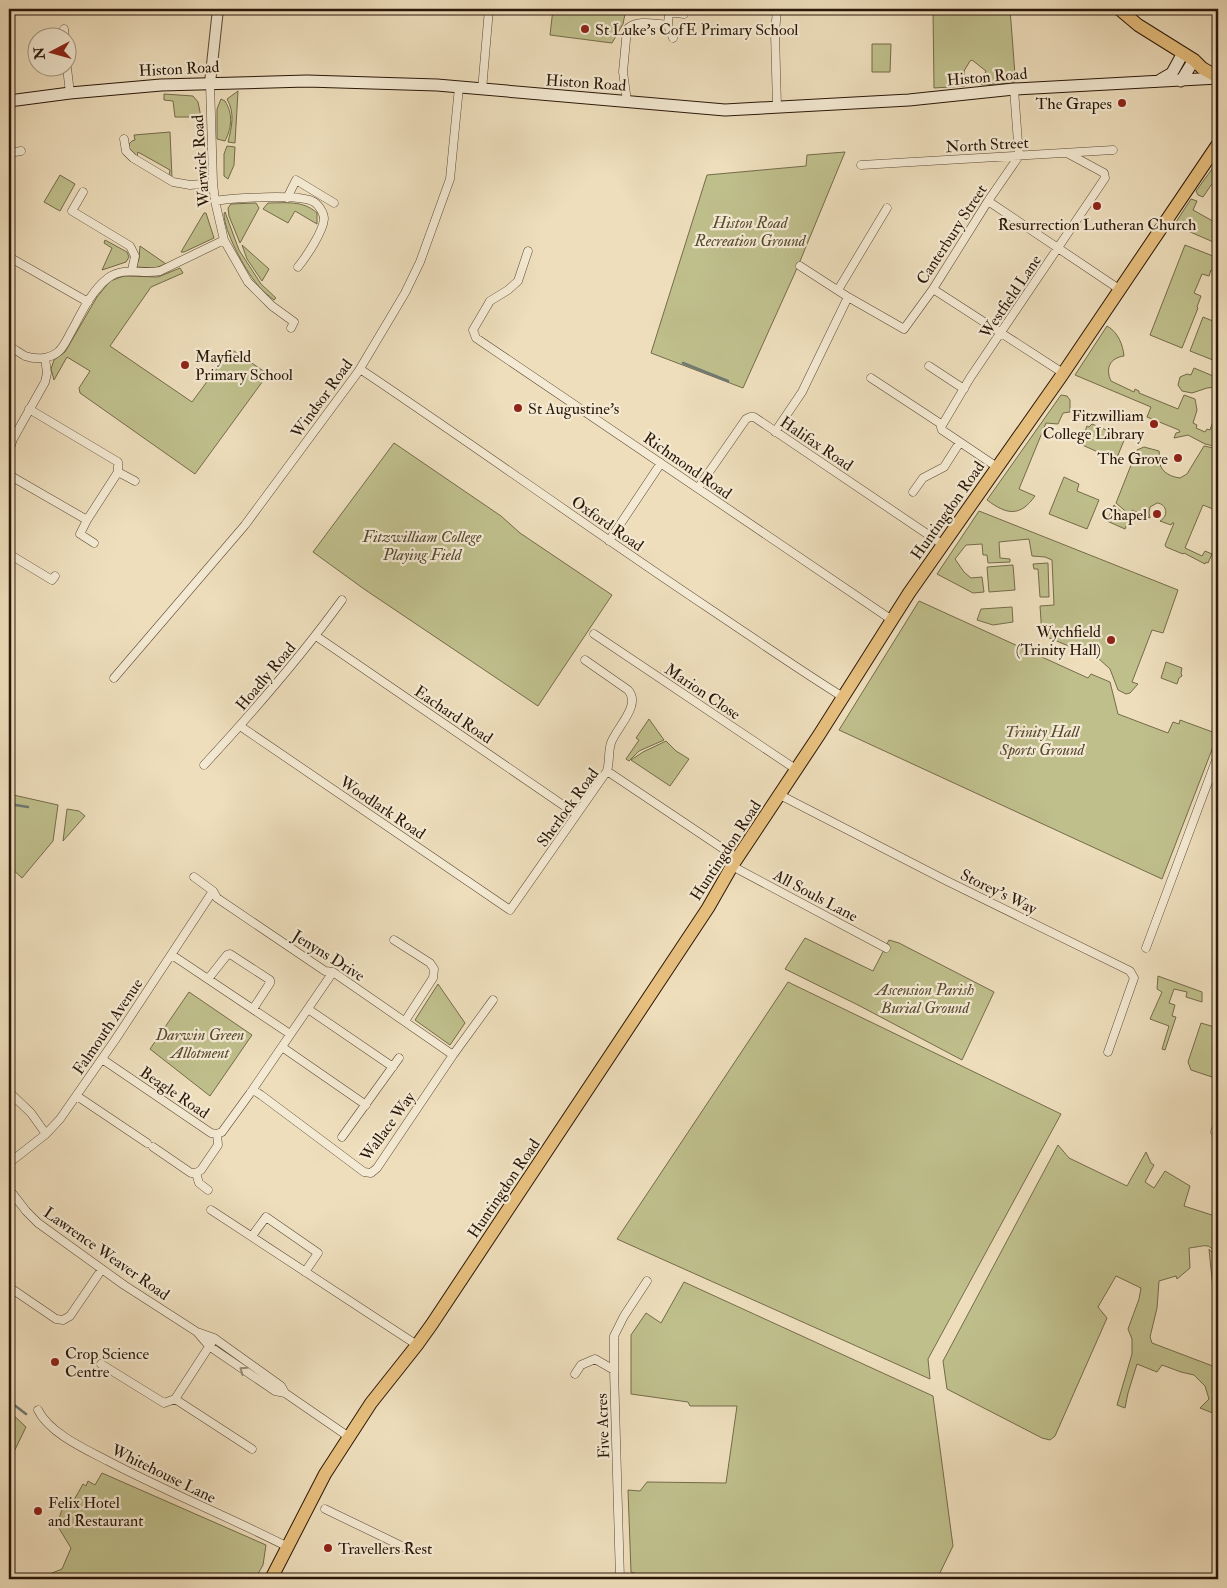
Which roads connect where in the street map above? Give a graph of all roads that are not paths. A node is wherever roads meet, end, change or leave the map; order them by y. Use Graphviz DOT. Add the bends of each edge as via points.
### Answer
graph roads {
  1 [pos="218,9"];
  2 [pos="489,9"];
  3 [pos="777,9"];
  4 [pos="1119,9"];
  5 [pos="684,14"];
  6 [pos="668,25"];
  7 [pos="673,38"];
  8 [pos="1189,56"];
  9 [pos="1218,68"];
  10 [pos="1218,77"];
  11 [pos="68,78"];
  12 [pos="1160,80"];
  13 [pos="1181,81"];
  14 [pos="210,83"];
  15 [pos="459,88"];
  16 [pos="1014,89"];
  17 [pos="482,90"];
  18 [pos="70,93"];
  19 [pos="9,101"];
  20 [pos="626,101"];
  21 [pos="777,107"];
  22 [pos="124,138"];
  23 [pos="1113,150"];
  24 [pos="22,151"];
  25 [pos="1216,152"];
  26 [pos="9,153"];
  27 [pos="1067,153"];
  28 [pos="1019,156"];
  29 [pos="861,165"];
  30 [pos="213,183"];
  31 [pos="83,192"];
  32 [pos="287,198"];
  33 [pos="215,201"];
  34 [pos="988,201"];
  35 [pos="334,203"];
  36 [pos="887,208"];
  37 [pos="224,240"];
  38 [pos="1059,248"];
  39 [pos="528,251"];
  40 [pos="9,257"];
  41 [pos="800,266"];
  42 [pos="298,267"];
  43 [pos="132,270"];
  44 [pos="1119,288"];
  45 [pos="933,289"];
  46 [pos="838,290"];
  47 [pos="848,297"];
  48 [pos="88,302"];
  49 [pos="291,328"];
  50 [pos="1002,333"];
  51 [pos="9,346"];
  52 [pos="45,358"];
  53 [pos="929,366"];
  54 [pos="360,369"];
  55 [pos="1063,373"];
  56 [pos="872,378"];
  57 [pos="964,389"];
  58 [pos="29,409"];
  59 [pos="942,427"];
  60 [pos="775,432"];
  61 [pos="11,438"];
  62 [pos="960,442"];
  63 [pos="9,451"];
  64 [pos="661,463"];
  65 [pos="997,467"];
  66 [pos="118,472"];
  67 [pos="9,475"];
  68 [pos="135,481"];
  69 [pos="698,488"];
  70 [pos="913,492"];
  71 [pos="87,520"];
  72 [pos="609,541"];
  73 [pos="94,543"];
  74 [pos="942,544"];
  75 [pos="9,554"];
  76 [pos="55,576"];
  77 [pos="342,600"];
  78 [pos="892,620"];
  79 [pos="594,634"];
  80 [pos="316,636"];
  81 [pos="585,660"];
  82 [pos="114,678"];
  83 [pos="844,697"];
  84 [pos="240,726"];
  85 [pos="1218,755"];
  86 [pos="204,764"];
  87 [pos="607,770"];
  88 [pos="797,770"];
  89 [pos="780,794"];
  90 [pos="576,814"];
  91 [pos="735,862"];
  92 [pos="194,877"];
  93 [pos="213,891"];
  94 [pos="510,910"];
  95 [pos="394,940"];
  96 [pos="886,948"];
  97 [pos="1146,948"];
  98 [pos="172,955"];
  99 [pos="333,972"];
  100 [pos="208,979"];
  101 [pos="493,1000"];
  102 [pos="253,1009"];
  103 [pos="308,1009"];
  104 [pos="404,1021"];
  105 [pos="290,1034"];
  106 [pos="282,1047"];
  107 [pos="1108,1052"];
  108 [pos="453,1054"];
  109 [pos="399,1058"];
  110 [pos="102,1059"];
  111 [pos="393,1067"];
  112 [pos="9,1092"];
  113 [pos="251,1092"];
  114 [pos="77,1096"];
  115 [pos="366,1105"];
  116 [pos="1218,1122"];
  117 [pos="1215,1132"];
  118 [pos="46,1134"];
  119 [pos="216,1134"];
  120 [pos="342,1137"];
  121 [pos="9,1163"];
  122 [pos="196,1173"];
  123 [pos="9,1189"];
  124 [pos="208,1190"];
  125 [pos="211,1210"];
  126 [pos="252,1236"];
  127 [pos="102,1268"];
  128 [pos="305,1272"];
  129 [pos="647,1281"];
  130 [pos="9,1287"];
  131 [pos="197,1332"];
  132 [pos="214,1338"];
  133 [pos="417,1345"];
  134 [pos="209,1346"];
  135 [pos="102,1364"];
  136 [pos="614,1370"];
  137 [pos="575,1374"];
  138 [pos="285,1392"];
  139 [pos="175,1399"];
  140 [pos="38,1410"];
  141 [pos="349,1437"];
  142 [pos="252,1449"];
  143 [pos="325,1509"];
  144 [pos="288,1547"];
  145 [pos="412,1551"];
  146 [pos="271,1579"];
  147 [pos="620,1579"];
  1 -- 14 [label="street"];
  2 -- 17 [label="street"];
  3 -- 21 [label="street"];
  4 -- 8 [label="main road" via="1138,25"];
  5 -- 6 [label="street" via="669,12"];
  6 -- 7 [label="street"];
  6 -- 20 [label="street" via="637,23 627,30 623,72"];
  8 -- 9 [label="main road"];
  8 -- 10 [label="main road"];
  8 -- 12 [label="main road"];
  8 -- 13 [label="main road"];
  10 -- 13 [label="main road, Histon Road"];
  11 -- 18 [label="street"];
  12 -- 13 [label="main road, Histon Road"];
  12 -- 16 [label="main road, Histon Road"];
  14 -- 15 [label="main road, Histon Road" via="307,81"];
  14 -- 18 [label="main road, Histon Road"];
  14 -- 30 [label="street, Warwick Road"];
  15 -- 17 [label="main road, Histon Road"];
  15 -- 54 [label="street, Windsor Road" via="450,179 434,225 405,293"];
  16 -- 21 [label="main road, Histon Road" via="909,100"];
  16 -- 28 [label="street"];
  17 -- 20 [label="main road, Histon Road"];
  18 -- 19 [label="main road, Histon Road"];
  20 -- 21 [label="main road, Histon Road" via="725,110"];
  22 -- 30 [label="street" via="126,151 133,158 173,182 190,185"];
  23 -- 27 [label="street, North Street"];
  24 -- 26 [label="street"];
  25 -- 44 [label="main road, Huntingdon Road"];
  27 -- 28 [label="street, North Street"];
  27 -- 38 [label="street, Westfield Lane" via="1104,172 1105,178"];
  28 -- 29 [label="street, North Street"];
  28 -- 34 [label="street, Canterbury Street"];
  30 -- 33 [label="street, Warwick Road"];
  31 -- 43 [label="street" via="72,212 130,246 135,256"];
  32 -- 33 [label="street"];
  32 -- 35 [label="street" via="296,180"];
  32 -- 42 [label="street" via="312,201 324,218 320,231"];
  33 -- 37 [label="street, Warwick Road"];
  34 -- 38 [label="street"];
  34 -- 45 [label="street, Canterbury Street"];
  36 -- 46 [label="street"];
  37 -- 43 [label="street" via="160,271"];
  37 -- 49 [label="street, Warwick Road" via="248,282 294,322"];
  38 -- 44 [label="street"];
  38 -- 50 [label="street, Westfield Lane"];
  39 -- 64 [label="street, Richmond Road" via="518,281 490,302 473,330 476,338"];
  40 -- 48 [label="street"];
  41 -- 46 [label="street, Canterbury Street"];
  43 -- 48 [label="street" via="106,279"];
  44 -- 55 [label="main road, Huntingdon Road"];
  45 -- 47 [label="street, Canterbury Street" via="903,330"];
  45 -- 50 [label="street"];
  46 -- 47 [label="street, Canterbury Street"];
  47 -- 60 [label="street" via="802,392"];
  48 -- 52 [label="street" via="60,349"];
  50 -- 55 [label="street"];
  50 -- 57 [label="street, Westfield Lane"];
  51 -- 52 [label="street" via="26,356"];
  52 -- 58 [label="street" via="46,378"];
  53 -- 57 [label="street"];
  54 -- 72 [label="street, Oxford Road"];
  54 -- 82 [label="street, Windsor Road" via="245,525"];
  55 -- 65 [label="main road, Huntingdon Road"];
  56 -- 59 [label="street"];
  57 -- 59 [label="street, Westfield Lane"];
  58 -- 61 [label="street"];
  58 -- 66 [label="street" via="113,458 118,462"];
  59 -- 62 [label="street"];
  60 -- 69 [label="street, Halifax Road" via="754,417 746,419"];
  60 -- 74 [label="street, Halifax Road"];
  61 -- 63 [label="street"];
  62 -- 65 [label="street"];
  62 -- 70 [label="street" via="944,467 923,478"];
  64 -- 69 [label="street, Richmond Road"];
  64 -- 72 [label="street"];
  65 -- 74 [label="main road, Huntingdon Road"];
  66 -- 68 [label="street"];
  66 -- 71 [label="street"];
  67 -- 71 [label="street"];
  69 -- 78 [label="street, Richmond Road"];
  71 -- 73 [label="street" via="80,534"];
  72 -- 83 [label="street, Oxford Road"];
  74 -- 78 [label="main road, Huntingdon Road"];
  75 -- 76 [label="street" via="52,580"];
  77 -- 80 [label="street, Hoadly Road"];
  78 -- 83 [label="main road, Huntingdon Road"];
  79 -- 88 [label="street, Marion Close"];
  80 -- 84 [label="street, Hoadly Road"];
  80 -- 90 [label="street, Eachard Road"];
  81 -- 87 [label="street" via="628,690 633,698 632,706 611,743"];
  83 -- 88 [label="main road, Huntingdon Road"];
  84 -- 86 [label="street, Hoadly Road"];
  84 -- 94 [label="street, Woodlark Road"];
  85 -- 97 [label="street"];
  87 -- 90 [label="street, Sherlock Road"];
  87 -- 91 [label="street, Sherlock Road"];
  88 -- 89 [label="main road, Huntingdon Road"];
  89 -- 91 [label="main road, Huntingdon Road"];
  89 -- 107 [label="street, Storey's Way" via="1130,971 1134,978"];
  90 -- 94 [label="street, Sherlock Road"];
  91 -- 96 [label="street, All Souls Lane"];
  91 -- 133 [label="main road, Huntingdon Road" via="708,908"];
  92 -- 93 [label="street, Jenyns Drive"];
  93 -- 98 [label="street, Falmouth Avenue"];
  93 -- 99 [label="street, Jenyns Drive" via="217,898 250,921 325,971"];
  95 -- 104 [label="street" via="430,963 434,969 433,978"];
  98 -- 100 [label="street"];
  98 -- 110 [label="street, Falmouth Avenue"];
  99 -- 103 [label="street, Beagle Road"];
  99 -- 104 [label="street, Jenyns Drive"];
  100 -- 102 [label="street"];
  100 -- 102 [label="street" via="230,954 270,980"];
  101 -- 108 [label="street, Wallace Way"];
  102 -- 105 [label="street"];
  103 -- 105 [label="street, Beagle Road"];
  103 -- 111 [label="street"];
  104 -- 108 [label="street, Jenyns Drive"];
  105 -- 106 [label="street, Beagle Road"];
  106 -- 113 [label="street, Beagle Road"];
  106 -- 115 [label="street"];
  108 -- 113 [label="street, Wallace Way" via="371,1173 364,1172 261,1095"];
  109 -- 111 [label="street"];
  110 -- 114 [label="street, Falmouth Avenue"];
  110 -- 119 [label="street, Beagle Road"];
  111 -- 115 [label="street"];
  112 -- 118 [label="street" via="31,1113"];
  113 -- 119 [label="street, Beagle Road" via="222,1132"];
  114 -- 118 [label="street, Falmouth Avenue"];
  114 -- 122 [label="street"];
  115 -- 120 [label="street"];
  116 -- 117 [label="street"];
  118 -- 121 [label="street, Falmouth Avenue"];
  119 -- 122 [label="street" via="218,1145"];
  122 -- 124 [label="street" via="199,1183"];
  123 -- 127 [label="street, Lawrence Weaver Road" via="38,1223"];
  125 -- 126 [label="street"];
  126 -- 128 [label="street"];
  126 -- 128 [label="street" via="266,1217 318,1253"];
  127 -- 130 [label="street" via="70,1316 63,1320 56,1319"];
  127 -- 131 [label="street, Lawrence Weaver Road"];
  128 -- 133 [label="street"];
  129 -- 136 [label="street, Five Acres" via="614,1336"];
  131 -- 132 [label="street, Lawrence Weaver Road"];
  131 -- 134 [label="street, Lawrence Weaver Road"];
  132 -- 134 [label="street"];
  132 -- 138 [label="street, Lawrence Weaver Road"];
  133 -- 141 [label="main road, Huntingdon Road" via="371,1402"];
  138 -- 134 [label="street, Lawrence Weaver Road, one-way" via="275,1391"];
  134 -- 139 [label="street"];
  135 -- 139 [label="street" via="164,1403"];
  136 -- 137 [label="street" via="595,1358 581,1365"];
  136 -- 147 [label="street, Five Acres"];
  138 -- 141 [label="street, Lawrence Weaver Road"];
  139 -- 142 [label="street"];
  140 -- 144 [label="street, Whitehouse Lane" via="42,1419 78,1446"];
  141 -- 144 [label="main road, Huntingdon Road" via="325,1474"];
  143 -- 145 [label="street"];
  144 -- 146 [label="main road, Huntingdon Road"];
}
